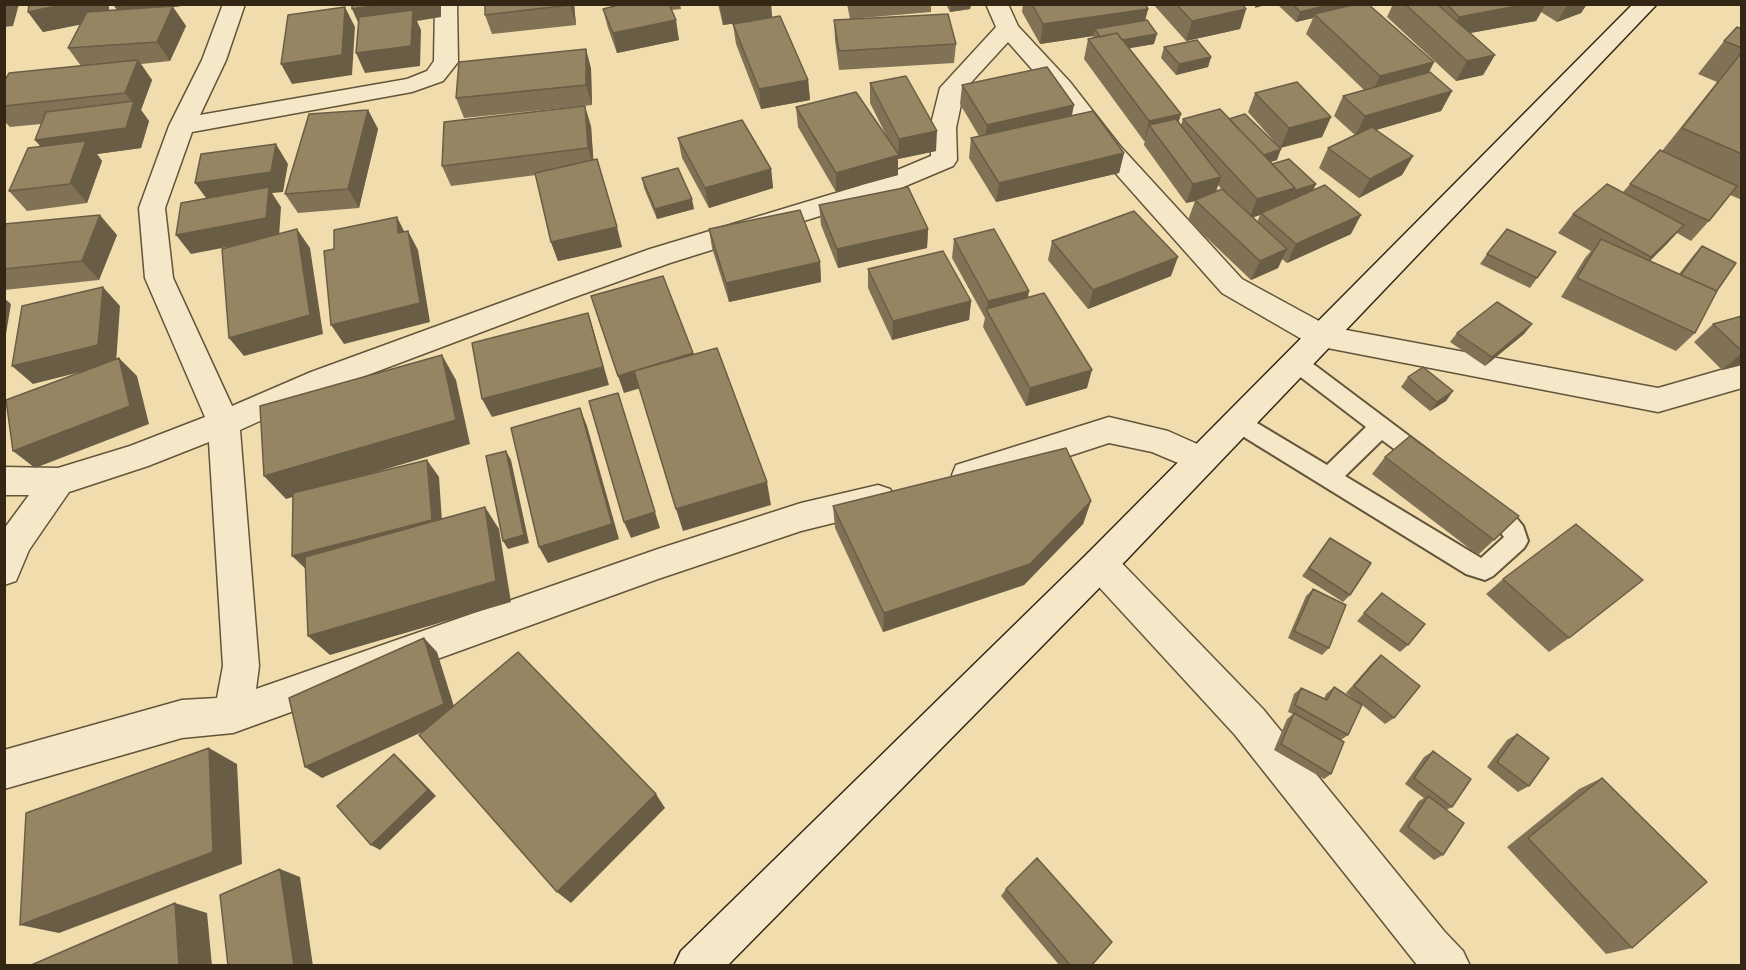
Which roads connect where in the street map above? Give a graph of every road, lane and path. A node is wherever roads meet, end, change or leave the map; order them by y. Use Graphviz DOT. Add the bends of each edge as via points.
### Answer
graph roads {
  1 [pos="234,4"];
  2 [pos="446,4"];
  3 [pos="1637,7"];
  4 [pos="1002,16"];
  5 [pos="182,126"];
  6 [pos="1323,337"];
  7 [pos="1297,363"];
  8 [pos="1742,376"];
  9 [pos="224,423"];
  10 [pos="1239,423"];
  11 [pos="1381,427"];
  12 [pos="1202,460"];
  13 [pos="1443,474"];
  14 [pos="1328,478"];
  15 [pos="4,481"];
  16 [pos="58,482"];
  17 [pos="939,484"];
  18 [pos="905,493"];
  19 [pos="1470,495"];
  20 [pos="1100,564"];
  21 [pos="4,570"];
  22 [pos="233,715"];
  23 [pos="4,770"];
  24 [pos="696,966"];
  25 [pos="1448,966"];
  1 -- 5 [label="street" via="214,60"];
  2 -- 5 [label="street" via="446,62 435,76 412,85"];
  3 -- 6 [label="street"];
  4 -- 6 [label="street" via="1111,152 1232,286"];
  4 -- 9 [label="street" via="952,88 943,128 944,160 868,192 573,287 322,380"];
  5 -- 9 [label="street" via="152,208 159,278"];
  6 -- 7 [label="street"];
  6 -- 8 [label="street" via="1658,400"];
  7 -- 10 [label="street"];
  7 -- 11 [label="lane"];
  9 -- 16 [label="street"];
  9 -- 22 [label="street" via="241,666"];
  10 -- 12 [label="street"];
  10 -- 14 [label="lane"];
  11 -- 13 [label="lane"];
  11 -- 14 [label="lane"];
  12 -- 17 [label="street" via="1157,440 1109,430"];
  12 -- 20 [label="street"];
  14 -- 19 [label="lane" via="1474,567 1485,569 1516,541 1515,533"];
  15 -- 16 [label="street"];
  16 -- 21 [label="street" via="14,543"];
  18 -- 22 [label="street" via="801,517"];
  20 -- 24 [label="street"];
  20 -- 25 [label="street" via="1249,722"];
  22 -- 23 [label="street" via="182,719"];
}
